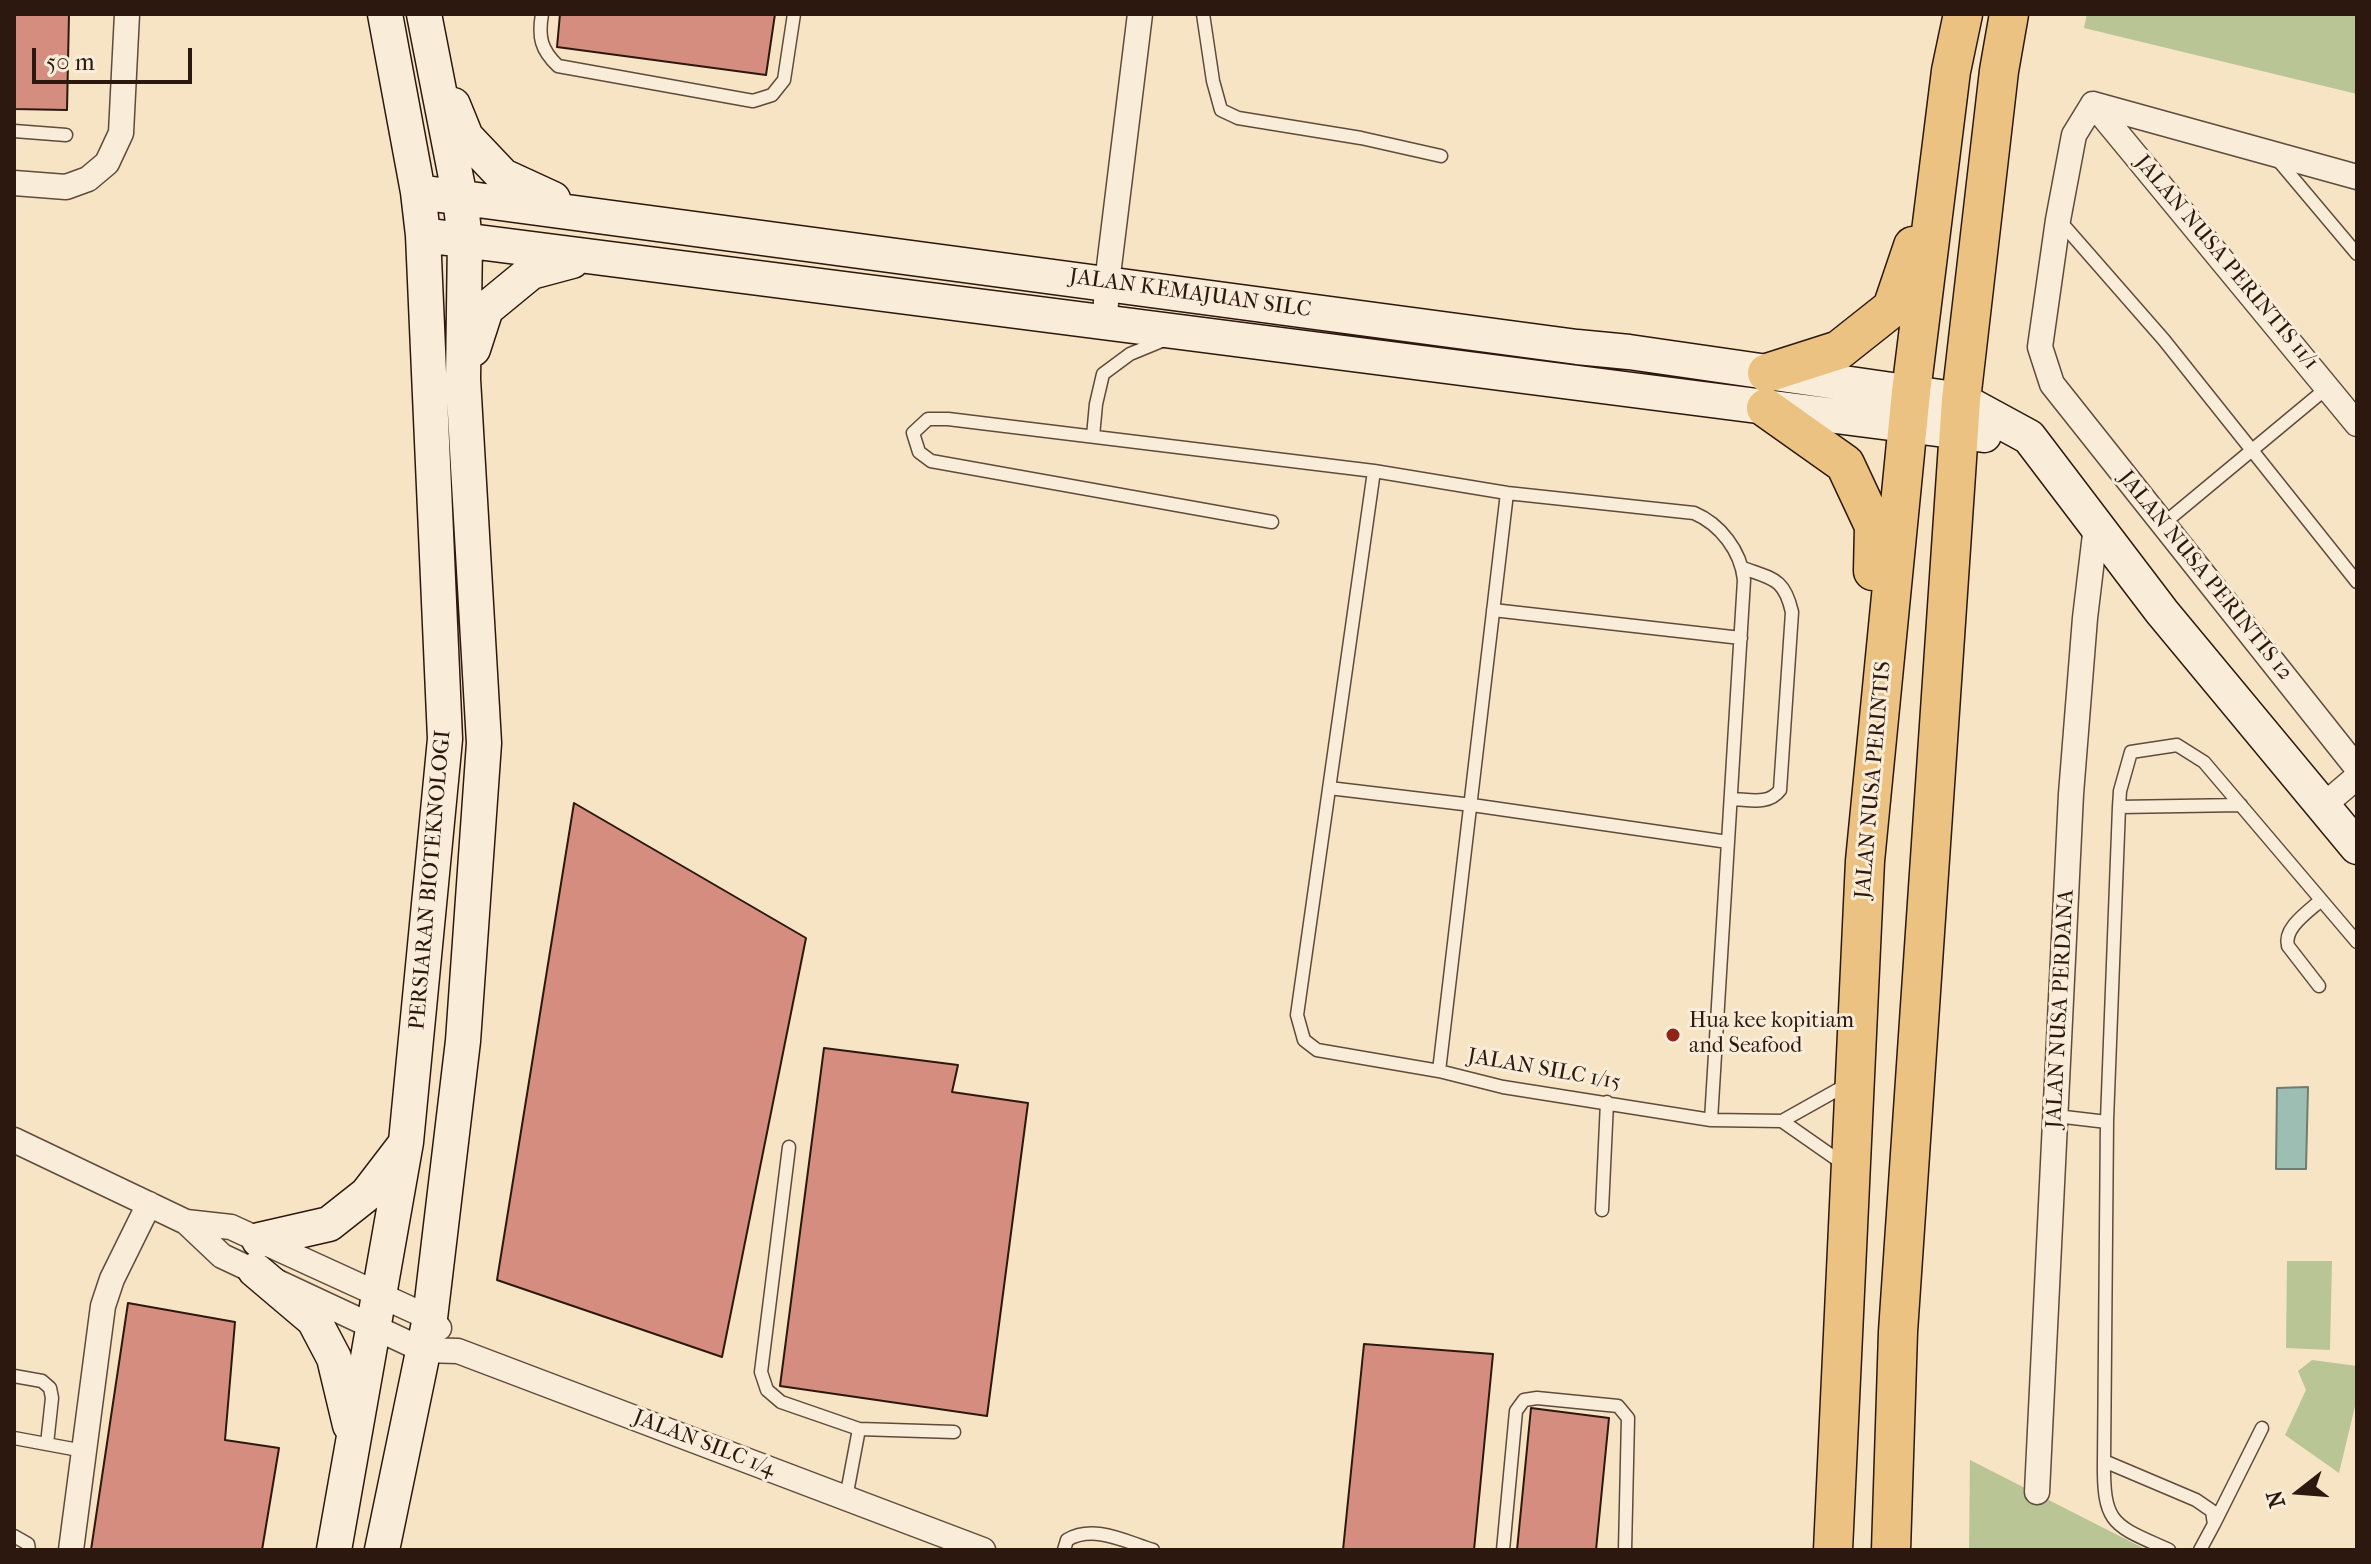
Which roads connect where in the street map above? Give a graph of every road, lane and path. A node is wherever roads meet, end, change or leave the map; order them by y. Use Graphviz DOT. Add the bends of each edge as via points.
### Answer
graph roads {
  1 [pos="127,14"];
  2 [pos="385,14"];
  3 [pos="542,14"];
  4 [pos="794,14"];
  5 [pos="1140,14"];
  6 [pos="1203,14"];
  7 [pos="1963,14"];
  8 [pos="2009,14"];
  9 [pos="427,30"];
  10 [pos="1951,71"];
  11 [pos="2093,104"];
  12 [pos="14,131"];
  13 [pos="66,135"];
  14 [pos="2270,151"];
  15 [pos="1441,156"];
  16 [pos="2357,177"];
  17 [pos="14,183"];
  18 [pos="418,192"];
  19 [pos="460,198"];
  20 [pos="586,214"];
  21 [pos="2058,220"];
  22 [pos="423,235"];
  23 [pos="465,240"];
  24 [pos="2357,254"];
  25 [pos="588,256"];
  26 [pos="1107,283"];
  27 [pos="1105,322"];
  28 [pos="1182,332"];
  29 [pos="1532,341"];
  30 [pos="1629,352"];
  31 [pos="1527,377"];
  32 [pos="463,379"];
  33 [pos="2328,387"];
  34 [pos="1624,389"];
  35 [pos="1767,390"];
  36 [pos="1910,409"];
  37 [pos="1959,417"];
  38 [pos="2357,424"];
  39 [pos="1093,436"];
  40 [pos="2251,451"];
  41 [pos="1374,471"];
  42 [pos="1507,493"];
  43 [pos="1272,522"];
  44 [pos="2163,524"];
  45 [pos="2096,526"];
  46 [pos="1743,568"];
  47 [pos="2357,582"];
  48 [pos="1493,610"];
  49 [pos="1741,638"];
  50 [pos="2357,768"];
  51 [pos="2357,777"];
  52 [pos="1329,788"];
  53 [pos="1731,799"];
  54 [pos="1472,805"];
  55 [pos="2241,805"];
  56 [pos="2324,805"];
  57 [pos="2119,807"];
  58 [pos="1728,842"];
  59 [pos="2357,847"];
  60 [pos="1865,861"];
  61 [pos="2321,900"];
  62 [pos="2357,942"];
  63 [pos="2319,986"];
  64 [pos="1439,1071"];
  65 [pos="1854,1080"];
  66 [pos="1607,1102"];
  67 [pos="2056,1116"];
  68 [pos="1711,1120"];
  69 [pos="1782,1121"];
  70 [pos="2107,1122"];
  71 [pos="14,1140"];
  72 [pos="406,1142"];
  73 [pos="789,1147"];
  74 [pos="1850,1169"];
  75 [pos="149,1204"];
  76 [pos="1602,1210"];
  77 [pos="257,1255"];
  78 [pos="376,1310"];
  79 [pos="426,1334"];
  80 [pos="14,1376"];
  81 [pos="2262,1428"];
  82 [pos="859,1429"];
  83 [pos="954,1432"];
  84 [pos="14,1438"];
  85 [pos="353,1441"];
  86 [pos="47,1444"];
  87 [pos="84,1451"];
  88 [pos="2104,1461"];
  89 [pos="2037,1492"];
  90 [pos="846,1498"];
  91 [pos="2214,1524"];
  92 [pos="14,1536"];
  93 [pos="978,1549"];
  94 [pos="29,1550"];
  95 [pos="71,1550"];
  96 [pos="334,1550"];
  97 [pos="382,1550"];
  98 [pos="1064,1550"];
  99 [pos="1153,1550"];
  100 [pos="1503,1550"];
  101 [pos="1625,1550"];
  102 [pos="1833,1550"];
  103 [pos="1891,1550"];
  104 [pos="2169,1550"];
  105 [pos="2200,1550"];
  1 -- 17 [label="street" via="121,133 107,163 88,179 66,187"];
  2 -- 18 [label="street, PERSIARAN BIOTEKNOLOGI"];
  3 -- 4 [label="lane" via="539,33 545,53 558,66 753,101 772,95 784,80"];
  5 -- 26 [label="street"];
  6 -- 15 [label="lane" via="1221,110 1238,118"];
  7 -- 10 [label="main road, JALAN NUSA PERINTIS"];
  8 -- 37 [label="main road"];
  9 -- 19 [label="street, PERSIARAN BIOTEKNOLOGI"];
  9 -- 20 [label="street" via="466,137 503,176"];
  10 -- 35 [label="main road" via="1911,259 1892,308 1839,350"];
  10 -- 36 [label="main road, JALAN NUSA PERINTIS"];
  11 -- 14 [label="street"];
  11 -- 21 [label="street" via="2074,135"];
  11 -- 33 [label="street, JALAN NUSA PERINTIS 11/1"];
  12 -- 13 [label="lane"];
  14 -- 16 [label="street"];
  14 -- 24 [label="lane"];
  18 -- 19 [label="street, JALAN KEMAJUAN SILC"];
  18 -- 22 [label="street, PERSIARAN BIOTEKNOLOGI"];
  19 -- 20 [label="street, JALAN KEMAJUAN SILC"];
  19 -- 23 [label="street, PERSIARAN BIOTEKNOLOGI"];
  20 -- 26 [label="street, JALAN KEMAJUAN SILC"];
  21 -- 40 [label="lane" via="2164,340"];
  21 -- 44 [label="street, JALAN NUSA PERINTIS 12" via="2040,347 2052,384"];
  22 -- 23 [label="street, JALAN KEMAJUAN SILC"];
  22 -- 72 [label="street, PERSIARAN BIOTEKNOLOGI" via="445,739"];
  23 -- 25 [label="street, JALAN KEMAJUAN SILC"];
  23 -- 32 [label="street, PERSIARAN BIOTEKNOLOGI"];
  25 -- 27 [label="street, JALAN KEMAJUAN SILC"];
  25 -- 32 [label="street" via="531,272 486,309"];
  26 -- 27 [label="street"];
  26 -- 29 [label="street, JALAN KEMAJUAN SILC"];
  27 -- 28 [label="street, JALAN KEMAJUAN SILC"];
  28 -- 31 [label="street, JALAN KEMAJUAN SILC"];
  28 -- 39 [label="lane" via="1130,354 1103,374"];
  29 -- 30 [label="street, JALAN KEMAJUAN SILC"];
  29 -- 31 [label="street"];
  30 -- 34 [label="street"];
  30 -- 35 [label="street, JALAN KEMAJUAN SILC"];
  31 -- 34 [label="street, JALAN KEMAJUAN SILC"];
  32 -- 79 [label="street, PERSIARAN BIOTEKNOLOGI" via="484,743 463,1041"];
  33 -- 38 [label="street, JALAN NUSA PERINTIS 11/1"];
  33 -- 40 [label="lane"];
  34 -- 35 [label="street, JALAN KEMAJUAN SILC"];
  35 -- 36 [label="street, JALAN KEMAJUAN SILC"];
  35 -- 60 [label="main road" via="1845,464 1874,526"];
  36 -- 37 [label="street, JALAN KEMAJUAN SILC"];
  36 -- 60 [label="main road, JALAN NUSA PERINTIS"];
  37 -- 45 [label="street, JALAN KEMAJUAN SILC" via="2029,437"];
  37 -- 103 [label="main road" via="1898,1332"];
  39 -- 41 [label="lane"];
  39 -- 43 [label="lane" via="948,419 928,419 913,433 919,452 931,461"];
  40 -- 44 [label="lane"];
  40 -- 47 [label="lane"];
  41 -- 42 [label="lane"];
  41 -- 52 [label="lane"];
  42 -- 46 [label="lane" via="1694,513 1712,522"];
  42 -- 48 [label="lane"];
  44 -- 50 [label="street, JALAN NUSA PERINTIS 12"];
  45 -- 56 [label="street"];
  45 -- 67 [label="street, JALAN NUSA PERDANA" via="2071,794"];
  46 -- 49 [label="lane"];
  46 -- 53 [label="lane" via="1780,584 1792,612 1780,790 1767,800"];
  48 -- 49 [label="lane"];
  48 -- 54 [label="lane"];
  49 -- 53 [label="lane"];
  51 -- 56 [label="street"];
  52 -- 54 [label="lane"];
  52 -- 64 [label="lane, JALAN SILC 1/15" via="1297,1015 1304,1040 1317,1050"];
  53 -- 58 [label="lane"];
  54 -- 58 [label="lane"];
  54 -- 64 [label="lane"];
  55 -- 57 [label="lane"];
  55 -- 57 [label="lane" via="2204,762 2177,745 2131,752"];
  55 -- 61 [label="lane"];
  56 -- 59 [label="street"];
  57 -- 70 [label="lane"];
  58 -- 68 [label="lane"];
  60 -- 65 [label="main road, JALAN NUSA PERINTIS"];
  61 -- 62 [label="lane"];
  61 -- 63 [label="lane" via="2286,939"];
  64 -- 66 [label="lane, JALAN SILC 1/15" via="1503,1087"];
  65 -- 69 [label="lane"];
  65 -- 74 [label="main road, JALAN NUSA PERINTIS"];
  66 -- 68 [label="lane, JALAN SILC 1/15"];
  66 -- 76 [label="lane"];
  67 -- 70 [label="lane"];
  67 -- 89 [label="street, JALAN NUSA PERDANA"];
  68 -- 69 [label="lane, JALAN SILC 1/15"];
  69 -- 74 [label="lane"];
  70 -- 88 [label="lane"];
  71 -- 75 [label="street"];
  72 -- 77 [label="street" via="367,1194 329,1224"];
  72 -- 78 [label="street, PERSIARAN BIOTEKNOLOGI"];
  73 -- 82 [label="lane" via="761,1372 767,1390 781,1402"];
  74 -- 102 [label="main road, JALAN NUSA PERINTIS"];
  75 -- 77 [label="street" via="186,1222 231,1227"];
  75 -- 87 [label="street" via="103,1306"];
  77 -- 78 [label="street"];
  77 -- 85 [label="street" via="314,1320 334,1358"];
  78 -- 79 [label="street"];
  78 -- 79 [label="street"];
  78 -- 85 [label="street, PERSIARAN BIOTEKNOLOGI"];
  79 -- 90 [label="street, JALAN SILC 1/4" via="458,1351"];
  79 -- 97 [label="street, PERSIARAN BIOTEKNOLOGI"];
  80 -- 86 [label="lane" via="42,1381 50,1388"];
  81 -- 91 [label="lane"];
  82 -- 83 [label="lane"];
  82 -- 90 [label="lane"];
  84 -- 86 [label="lane"];
  85 -- 96 [label="street, PERSIARAN BIOTEKNOLOGI"];
  86 -- 87 [label="lane"];
  87 -- 95 [label="street"];
  88 -- 91 [label="lane" via="2196,1500 2212,1511"];
  88 -- 104 [label="lane" via="2109,1514 2123,1529"];
  90 -- 93 [label="street, JALAN SILC 1/4"];
  91 -- 105 [label="lane"];
  92 -- 94 [label="lane"];
  98 -- 99 [label="lane" via="1067,1540 1078,1533 1094,1532"];
  100 -- 101 [label="lane" via="1516,1411 1524,1400 1537,1398 1618,1406 1628,1418"];
}
